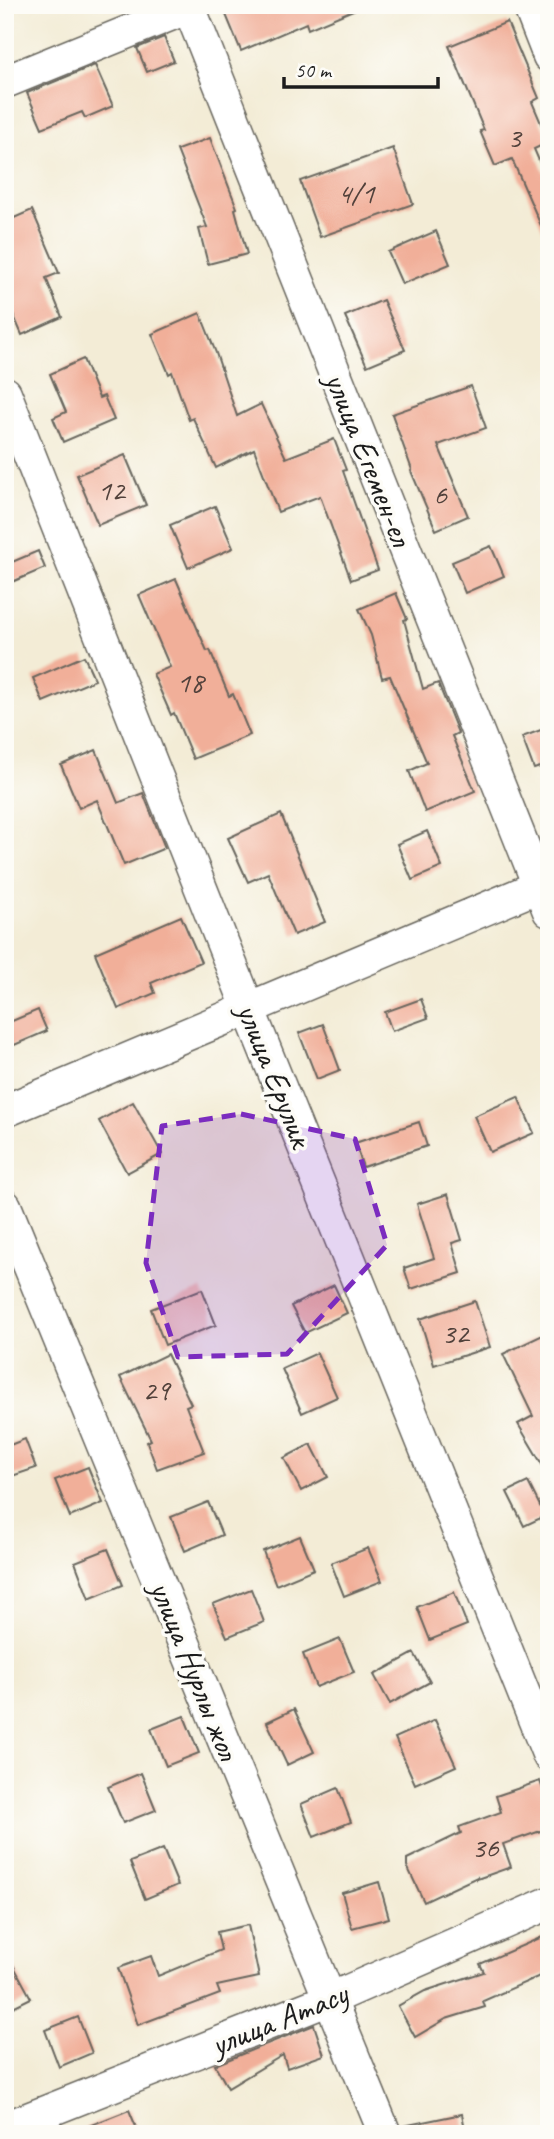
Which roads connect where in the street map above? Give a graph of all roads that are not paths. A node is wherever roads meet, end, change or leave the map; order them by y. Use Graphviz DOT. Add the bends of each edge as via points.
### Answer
graph roads {
  1 [pos="529,5"];
  2 [pos="192,6"];
  3 [pos="549,56"];
  4 [pos="5,82"];
  5 [pos="5,393"];
  6 [pos="545,893"];
  7 [pos="249,1010"];
  8 [pos="5,1111"];
  9 [pos="5,1206"];
  10 [pos="549,1756"];
  11 [pos="549,1903"];
  12 [pos="330,1999"];
  13 [pos="5,2128"];
  14 [pos="385,2134"];
  1 -- 3 [label="street"];
  2 -- 4 [label="street"];
  2 -- 6 [label="street, улица Егемен-ел"];
  5 -- 7 [label="street, улица Ерулик"];
  6 -- 7 [label="street"];
  7 -- 8 [label="street"];
  7 -- 10 [label="street, улица Ерулик"];
  9 -- 12 [label="street, улица Нурлы жол"];
  11 -- 12 [label="street, улица Атасу"];
  12 -- 13 [label="street, улица Атасу"];
  12 -- 14 [label="street, улица Нурлы жол"];
}
